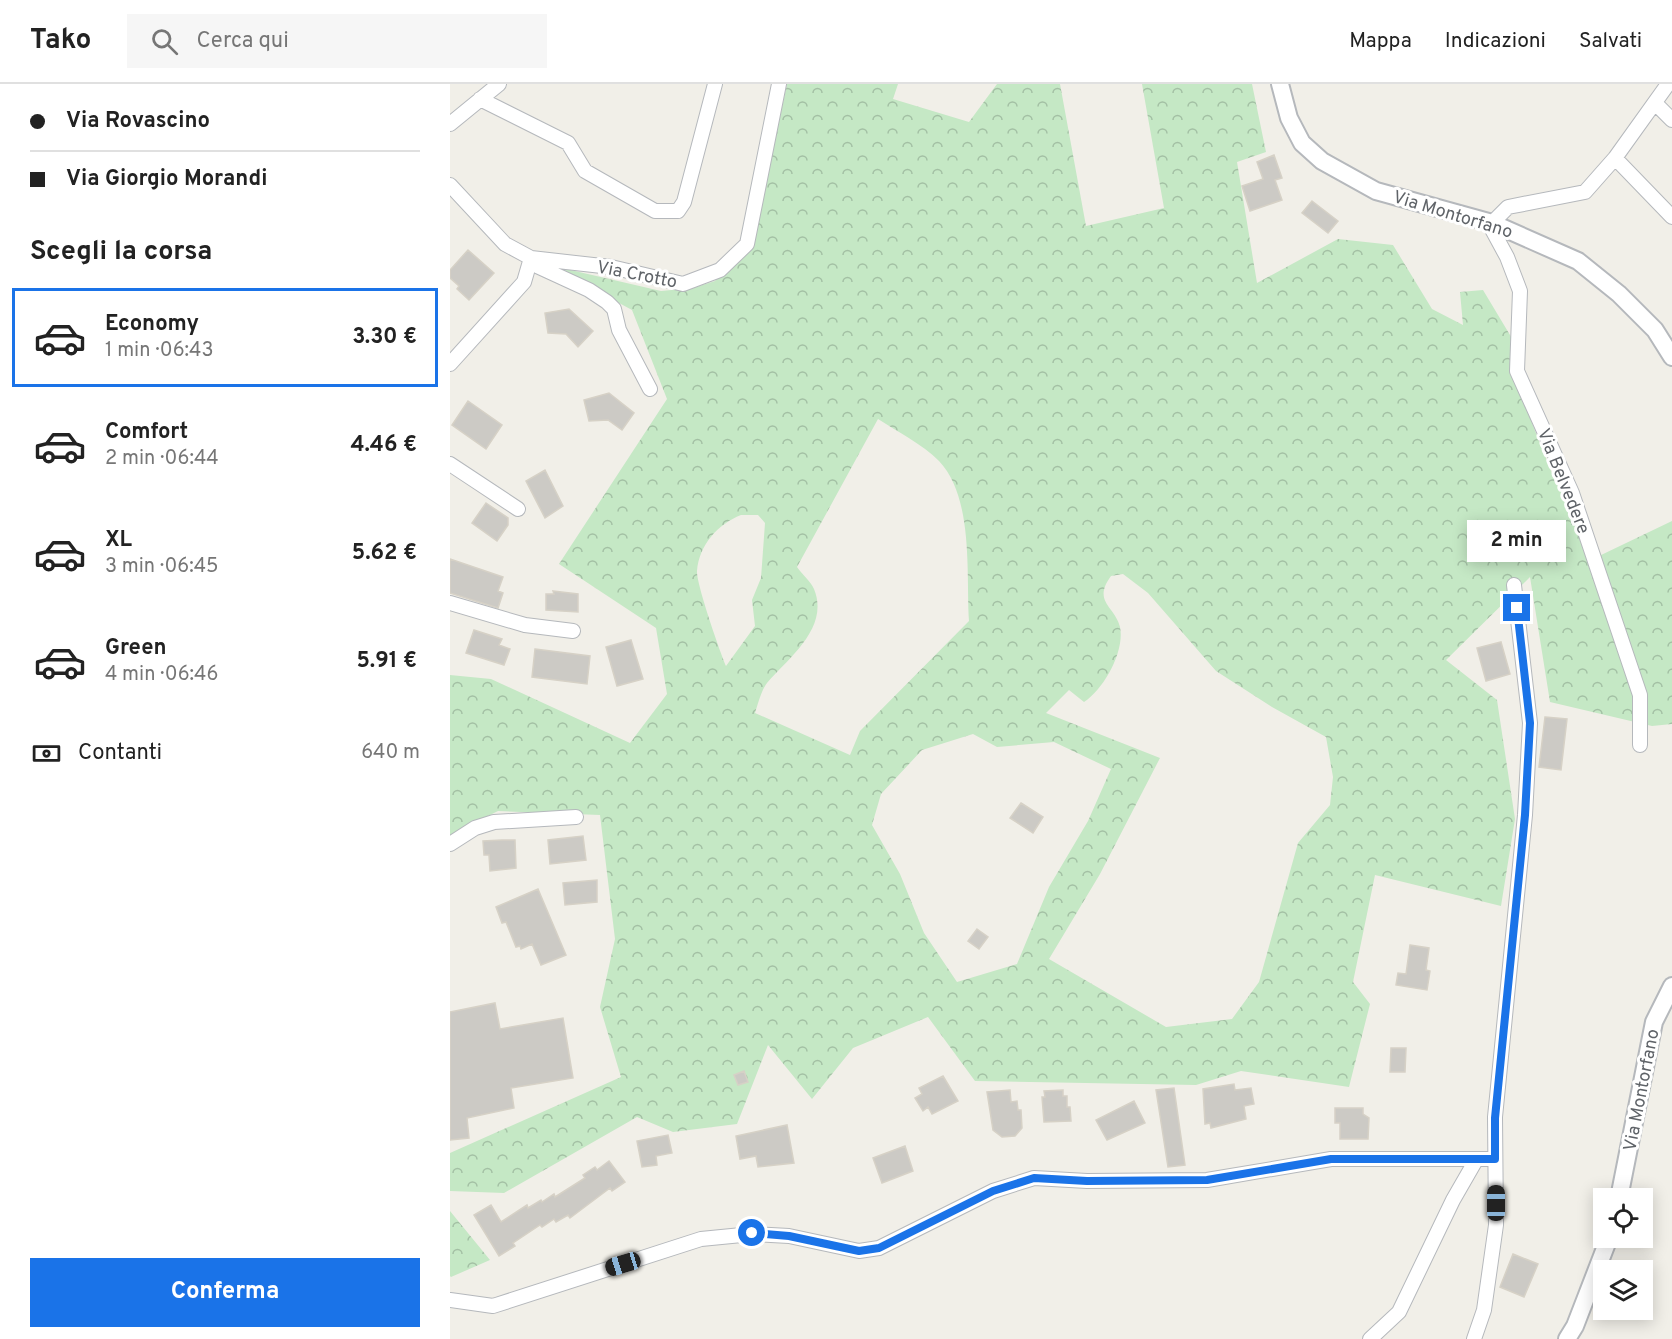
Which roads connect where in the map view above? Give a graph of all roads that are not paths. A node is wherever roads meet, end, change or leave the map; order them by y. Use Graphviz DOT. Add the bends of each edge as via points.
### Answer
graph roads {
  1 [pos="499,84"];
  2 [pos="715,84"];
  3 [pos="779,84"];
  4 [pos="1280,84"];
  5 [pos="1668,84"];
  6 [pos="480,99"];
  7 [pos="1655,103"];
  8 [pos="1672,120"];
  9 [pos="450,124"];
  10 [pos="1615,158"];
  11 [pos="454,190"];
  12 [pos="1672,217"];
  13 [pos="1490,222"];
  14 [pos="531,258"];
  15 [pos="1672,357"];
  16 [pos="450,364"];
  17 [pos="650,389"];
  18 [pos="450,464"];
  19 [pos="518,509"];
  20 [pos="1514,585"];
  21 [pos="450,603"];
  22 [pos="573,631"];
  23 [pos="1641,745"];
  24 [pos="576,817"];
  25 [pos="450,844"];
  26 [pos="1672,986"];
  27 [pos="1495,1159"];
  28 [pos="1476,1160"];
  29 [pos="1621,1188"];
  30 [pos="1605,1248"];
  31 [pos="450,1300"];
  32 [pos="1370,1339"];
  33 [pos="1474,1339"];
  34 [pos="1567,1339"];
  1 -- 6 [label="street"];
  2 -- 6 [label="street" via="684,202 678,211 655,211 585,171 568,143"];
  3 -- 14 [label="street, Via Crotto" via="747,244 720,270 683,284 611,267"];
  4 -- 13 [label="street, Via Montorfano" via="1289,118 1302,143 1322,161 1376,190"];
  5 -- 7 [label="street"];
  6 -- 9 [label="street"];
  7 -- 8 [label="street"];
  7 -- 10 [label="street"];
  10 -- 12 [label="street"];
  10 -- 13 [label="street" via="1585,192 1508,207"];
  11 -- 14 [label="street" via="505,244"];
  13 -- 15 [label="street, Via Montorfano" via="1578,261 1626,301 1654,330"];
  13 -- 23 [label="street, Via Belvedere" via="1520,291 1517,370 1572,493 1640,695"];
  14 -- 16 [label="street" via="524,282"];
  14 -- 17 [label="street" via="539,267 589,290 614,309 619,330"];
  18 -- 19 [label="street"];
  20 -- 27 [label="street" via="1530,723 1525,815 1495,1118"];
  21 -- 22 [label="street" via="525,625"];
  24 -- 25 [label="street" via="494,822 475,828"];
  26 -- 29 [label="street, Via Montorfano" via="1654,1022"];
  27 -- 28 [label="street"];
  27 -- 33 [label="street" via="1496,1225 1484,1310"];
  28 -- 31 [label="street" via="1331,1159 1207,1180 1034,1178 993,1191 879,1248 859,1251 789,1236 752,1233 701,1239 493,1306"];
  28 -- 32 [label="street" via="1399,1312"];
  30 -- 34 [label="street"];
}
